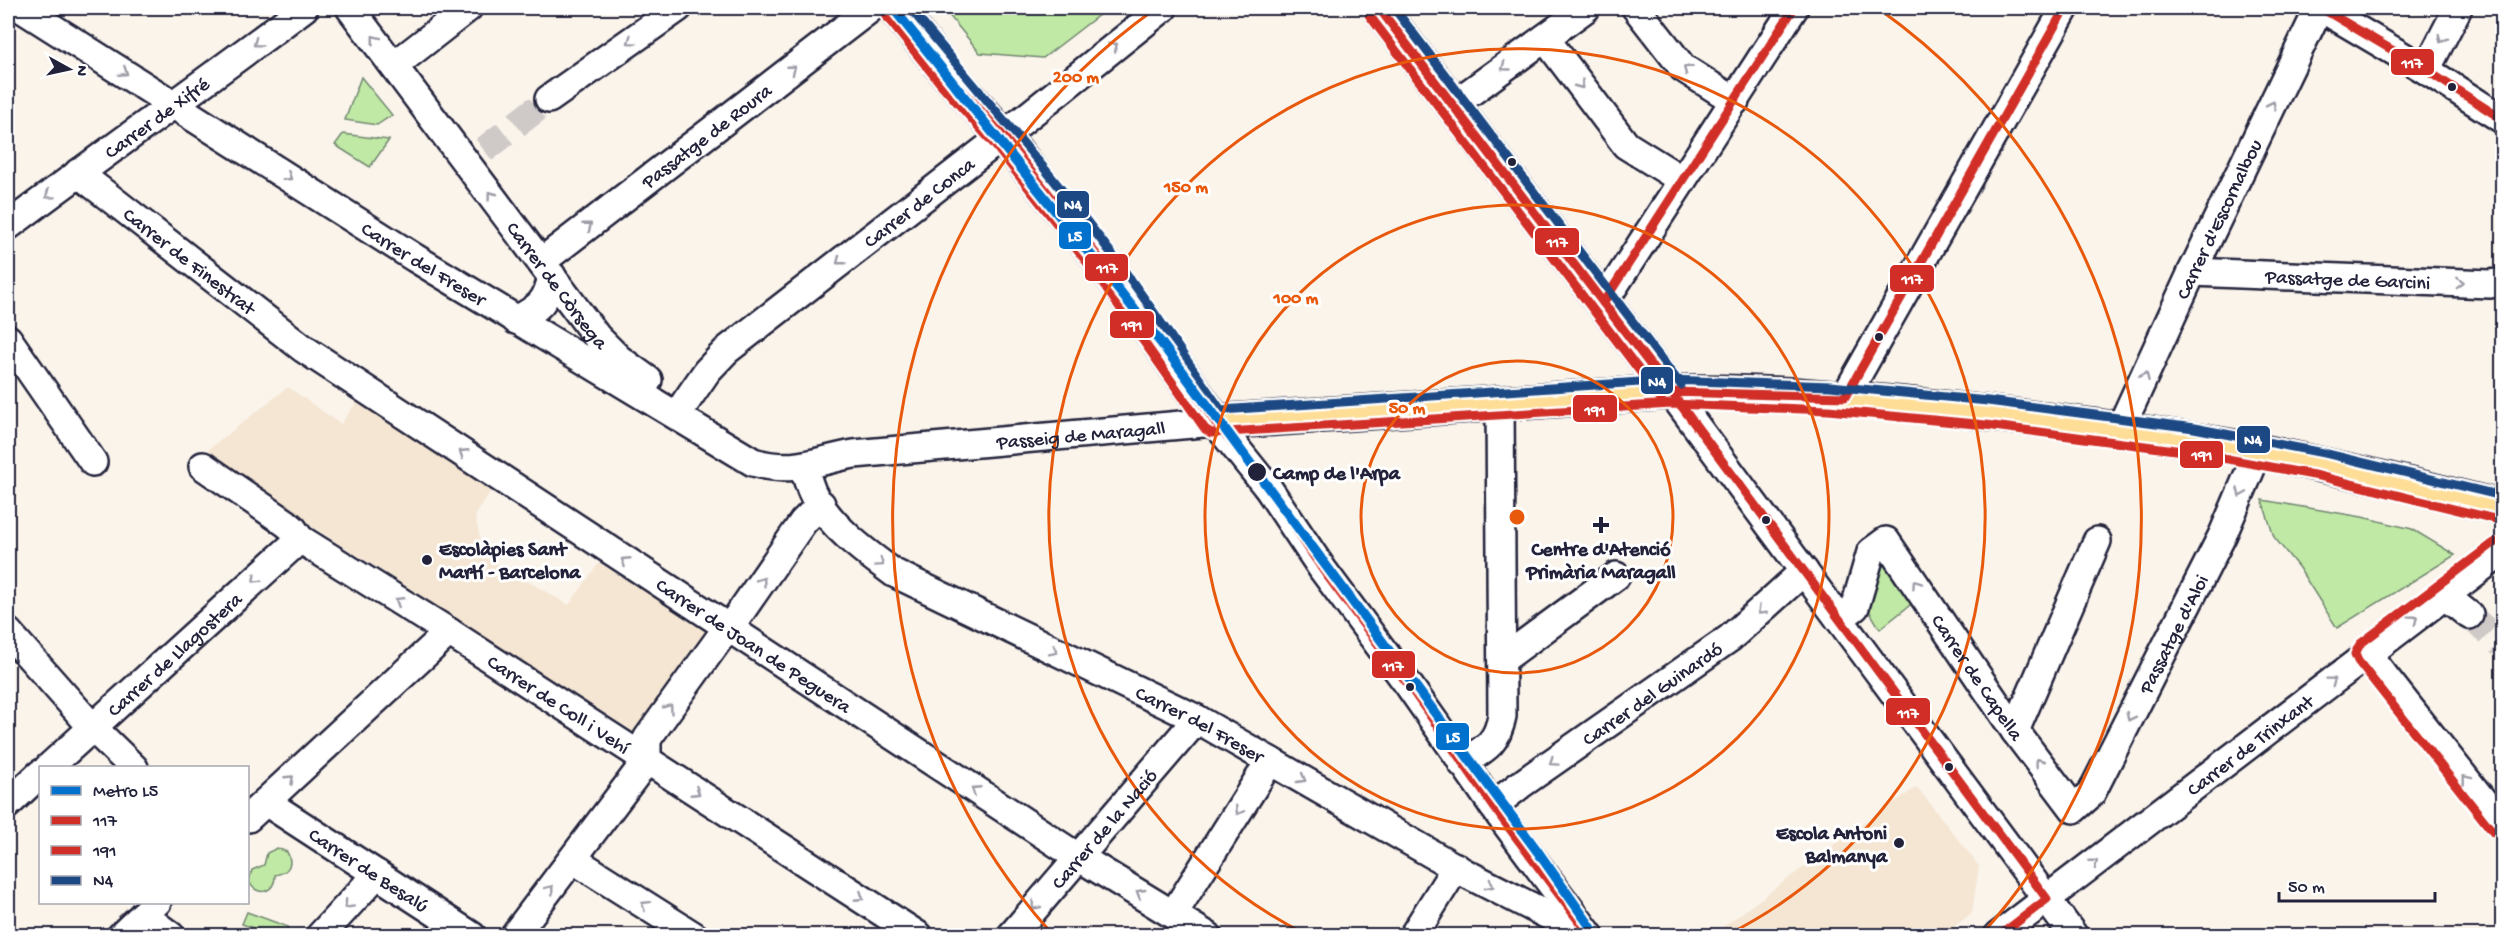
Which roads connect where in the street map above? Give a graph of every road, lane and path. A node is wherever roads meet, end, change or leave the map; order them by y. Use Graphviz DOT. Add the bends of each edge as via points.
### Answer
graph roads {
  1 [pos="21,8"];
  2 [pos="304,8"];
  3 [pos="350,8"];
  4 [pos="468,8"];
  5 [pos="678,8"];
  6 [pos="871,8"];
  7 [pos="895,8"];
  8 [pos="1163,8"];
  9 [pos="1379,8"];
  10 [pos="1586,8"];
  11 [pos="1636,8"];
  12 [pos="2065,8"];
  13 [pos="2320,8"];
  14 [pos="2458,8"];
  15 [pos="1786,11"];
  16 [pos="1545,38"];
  17 [pos="395,65"];
  18 [pos="2426,70"];
  19 [pos="549,99"];
  20 [pos="1735,102"];
  21 [pos="175,104"];
  22 [pos="1453,105"];
  23 [pos="2502,120"];
  24 [pos="1003,136"];
  25 [pos="78,172"];
  26 [pos="1682,180"];
  27 [pos="8,225"];
  28 [pos="546,269"];
  29 [pos="2192,272"];
  30 [pos="2502,282"];
  31 [pos="1603,303"];
  32 [pos="516,320"];
  33 [pos="8,339"];
  34 [pos="304,348"];
  35 [pos="1671,392"];
  36 [pos="1845,397"];
  37 [pos="1500,402"];
  38 [pos="685,403"];
  39 [pos="1215,422"];
  40 [pos="2120,429"];
  41 [pos="2258,452"];
  42 [pos="845,456"];
  43 [pos="93,462"];
  44 [pos="203,466"];
  45 [pos="804,467"];
  46 [pos="2502,508"];
  47 [pos="812,513"];
  48 [pos="300,540"];
  49 [pos="2097,541"];
  50 [pos="2502,552"];
  51 [pos="1804,572"];
  52 [pos="1616,576"];
  53 [pos="2445,596"];
  54 [pos="2469,615"];
  55 [pos="1839,619"];
  56 [pos="727,628"];
  57 [pos="8,632"];
  58 [pos="449,632"];
  59 [pos="2367,654"];
  60 [pos="1502,660"];
  61 [pos="1197,719"];
  62 [pos="92,727"];
  63 [pos="2015,731"];
  64 [pos="647,760"];
  65 [pos="1270,761"];
  66 [pos="1462,763"];
  67 [pos="50,766"];
  68 [pos="132,766"];
  69 [pos="39,775"];
  70 [pos="8,804"];
  71 [pos="1493,806"];
  72 [pos="2074,809"];
  73 [pos="256,810"];
  74 [pos="2502,825"];
  75 [pos="1079,856"];
  76 [pos="574,860"];
  77 [pos="1456,867"];
  78 [pos="376,874"];
  79 [pos="2047,899"];
  80 [pos="150,909"];
  81 [pos="1174,913"];
  82 [pos="121,936"];
  83 [pos="171,936"];
  84 [pos="320,936"];
  85 [pos="472,936"];
  86 [pos="514,936"];
  87 [pos="694,936"];
  88 [pos="919,936"];
  89 [pos="1011,936"];
  90 [pos="1208,936"];
  91 [pos="1413,936"];
  92 [pos="1590,936"];
  93 [pos="1998,936"];
  94 [pos="2074,936"];
  1 -- 21 [label="street, Carrer del Freser, one-way"];
  2 -- 21 [label="street, Carrer de Xifré, one-way"];
  17 -- 3 [label="street, Carrer de Còrsega, one-way"];
  4 -- 17 [label="street"];
  5 -- 19 [label="street, one-way"];
  28 -- 6 [label="street, Passatge de Roura, one-way"];
  7 -- 24 [label="main road"];
  24 -- 8 [label="street, Carrer de Conca, one-way"];
  9 -- 22 [label="main road"];
  10 -- 16 [label="street"];
  20 -- 11 [label="street, one-way" via="1683,68"];
  12 -- 36 [label="street"];
  13 -- 18 [label="street"];
  29 -- 13 [label="street, Carrer d'Escornalbou, one-way"];
  14 -- 18 [label="street, one-way"];
  15 -- 20 [label="street"];
  16 -- 22 [label="street, one-way"];
  16 -- 26 [label="street, one-way" via="1626,145"];
  28 -- 17 [label="street, Carrer de Còrsega, one-way" via="476,156"];
  18 -- 23 [label="street"];
  20 -- 26 [label="street"];
  21 -- 25 [label="street, Carrer de Xifré"];
  21 -- 32 [label="street, Carrer del Freser, one-way"];
  22 -- 31 [label="main road"];
  24 -- 38 [label="street, Carrer de Conca, one-way" via="727,350"];
  24 -- 39 [label="main road" via="1107,268"];
  25 -- 27 [label="street, Carrer de Xifré, one-way"];
  25 -- 34 [label="street, Carrer de Finestrat"];
  26 -- 31 [label="street"];
  28 -- 32 [label="street" via="549,292 537,309"];
  28 -- 38 [label="street, Carrer de Còrsega" via="597,338 620,359"];
  29 -- 30 [label="street, Passatge de Garcini, one-way"];
  40 -- 29 [label="street, Carrer d'Escornalbou, one-way"];
  31 -- 35 [label="main road"];
  32 -- 45 [label="street, Carrer del Freser" via="741,456 766,466"];
  33 -- 43 [label="street"];
  56 -- 34 [label="street, Carrer de Joan de Peguera, one-way"];
  35 -- 36 [label="main road, Passeig de Maragall"];
  35 -- 37 [label="main road, Passeig de Maragall"];
  35 -- 51 [label="street"];
  36 -- 40 [label="main road, Passeig de Maragall"];
  37 -- 39 [label="main road, Passeig de Maragall"];
  37 -- 60 [label="street"];
  38 -- 42 [label="street, Carrer de Còrsega" via="759,447"];
  39 -- 42 [label="street, Passeig de Maragall"];
  39 -- 66 [label="street" via="1268,488"];
  40 -- 41 [label="main road, Passeig de Maragall"];
  41 -- 46 [label="main road, Passeig de Maragall"];
  41 -- 72 [label="street, Passatge d'Aloi, one-way" via="2223,534 2091,794"];
  42 -- 45 [label="street, Passeig de Maragall"];
  44 -- 48 [label="street, Carrer de Coll i Vehí" via="286,523"];
  45 -- 47 [label="street, Carrer del Freser" via="813,494"];
  56 -- 47 [label="street, one-way"];
  47 -- 61 [label="street, Carrer del Freser, one-way" via="830,518 866,554 894,573"];
  58 -- 48 [label="street, Carrer de Coll i Vehí, one-way"];
  48 -- 62 [label="street, Carrer de Llagostera, one-way"];
  49 -- 63 [label="street"];
  50 -- 53 [label="street, Carrer de Trinxant"];
  51 -- 55 [label="street"];
  51 -- 71 [label="street, Carrer del Guinardó, one-way" via="1730,638"];
  52 -- 60 [label="street"];
  53 -- 54 [label="street"];
  59 -- 53 [label="street, Carrer de Trinxant, one-way"];
  63 -- 55 [label="street, Carrer de Capella, one-way" via="1886,541 1871,552 1855,607"];
  55 -- 79 [label="street"];
  64 -- 56 [label="street, one-way" via="647,739"];
  75 -- 56 [label="street, Carrer de Joan de Peguera, one-way"];
  57 -- 62 [label="street"];
  58 -- 64 [label="street, Carrer de Coll i Vehí"];
  73 -- 58 [label="street, one-way"];
  74 -- 59 [label="street, one-way"];
  79 -- 59 [label="street, Carrer de Trinxant, one-way"];
  60 -- 66 [label="street" via="1499,733 1489,746"];
  61 -- 65 [label="street, Carrer del Freser"];
  61 -- 75 [label="street, Carrer de la Nació"];
  62 -- 67 [label="street, Carrer de Llagostera"];
  62 -- 68 [label="street"];
  72 -- 63 [label="street, Carrer de Capella, one-way"];
  64 -- 76 [label="street"];
  64 -- 88 [label="street, Carrer de Coll i Vehí, one-way"];
  65 -- 77 [label="street, Carrer del Freser, one-way"];
  65 -- 81 [label="street, one-way"];
  66 -- 71 [label="street"];
  69 -- 70 [label="street"];
  71 -- 92 [label="street"];
  73 -- 78 [label="street, Carrer de Besalú"];
  81 -- 75 [label="street, Carrer de Joan de Peguera, one-way"];
  75 -- 89 [label="street, Carrer de la Nació, one-way"];
  86 -- 76 [label="street, one-way"];
  87 -- 76 [label="street, one-way"];
  77 -- 91 [label="street"];
  77 -- 92 [label="street, Carrer del Freser, one-way"];
  78 -- 84 [label="street, one-way"];
  78 -- 85 [label="street, Carrer de Besalú"];
  79 -- 93 [label="street, Carrer de Trinxant"];
  79 -- 94 [label="street"];
  80 -- 82 [label="street"];
  80 -- 83 [label="street"];
  81 -- 90 [label="street, Carrer de Joan de Peguera"];
}
